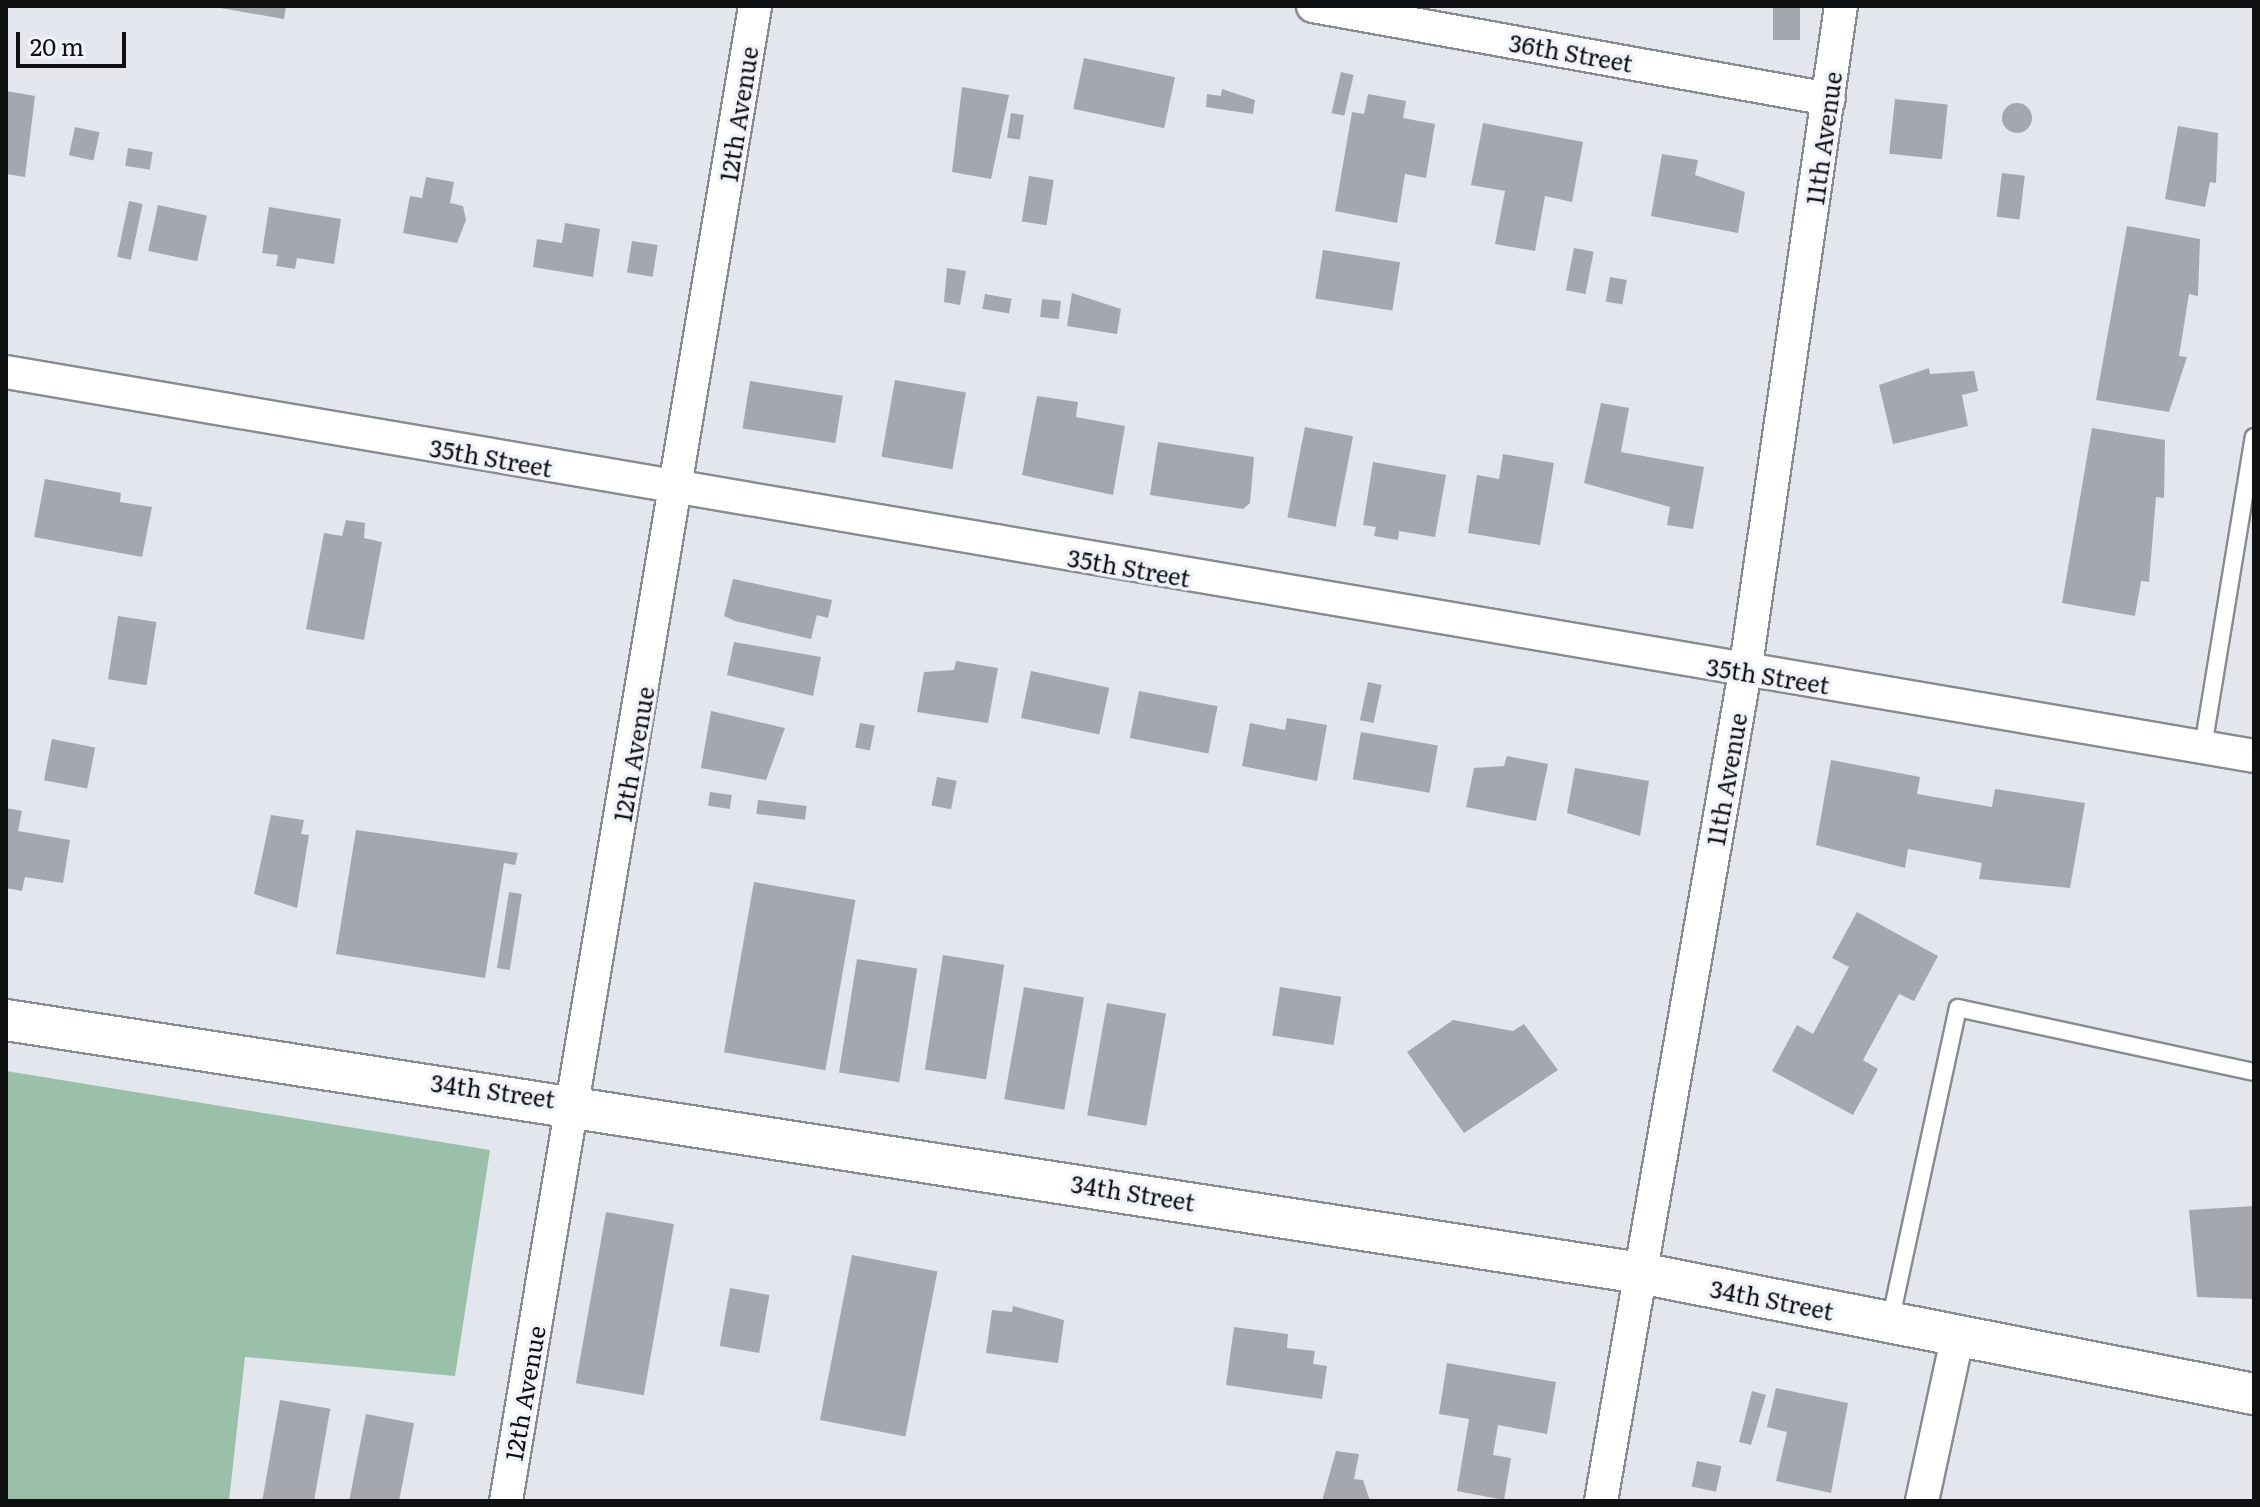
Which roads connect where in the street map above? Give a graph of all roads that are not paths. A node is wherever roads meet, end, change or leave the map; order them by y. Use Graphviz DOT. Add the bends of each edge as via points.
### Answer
graph roads {
  1 [pos="755,6"];
  2 [pos="1313,6"];
  3 [pos="1841,6"];
  4 [pos="1829,99"];
  5 [pos="6,372"];
  6 [pos="2254,437"];
  7 [pos="678,490"];
  8 [pos="1745,672"];
  9 [pos="2203,747"];
  10 [pos="2254,756"];
  11 [pos="6,1020"];
  12 [pos="2254,1072"];
  13 [pos="573,1102"];
  14 [pos="1640,1273"];
  15 [pos="1890,1322"];
  16 [pos="1958,1335"];
  17 [pos="2254,1394"];
  18 [pos="506,1501"];
  19 [pos="1601,1501"];
  20 [pos="1922,1501"];
  1 -- 7 [label="street, 12th Avenue"];
  2 -- 4 [label="street, 36th Street"];
  3 -- 4 [label="street, 11th Avenue"];
  4 -- 8 [label="street, 11th Avenue"];
  5 -- 7 [label="street, 35th Street"];
  6 -- 9 [label="lane"];
  7 -- 8 [label="street, 35th Street"];
  7 -- 13 [label="street, 12th Avenue"];
  8 -- 9 [label="street, 35th Street"];
  8 -- 14 [label="street, 11th Avenue"];
  9 -- 10 [label="street, 35th Street"];
  11 -- 13 [label="street, 34th Street"];
  12 -- 15 [label="lane" via="1958,1008"];
  13 -- 14 [label="street, 34th Street"];
  13 -- 18 [label="street, 12th Avenue"];
  14 -- 15 [label="street, 34th Street"];
  14 -- 19 [label="street, 11th Avenue"];
  15 -- 16 [label="street, 34th Street"];
  16 -- 17 [label="street, 34th Street"];
  16 -- 20 [label="street"];
}
